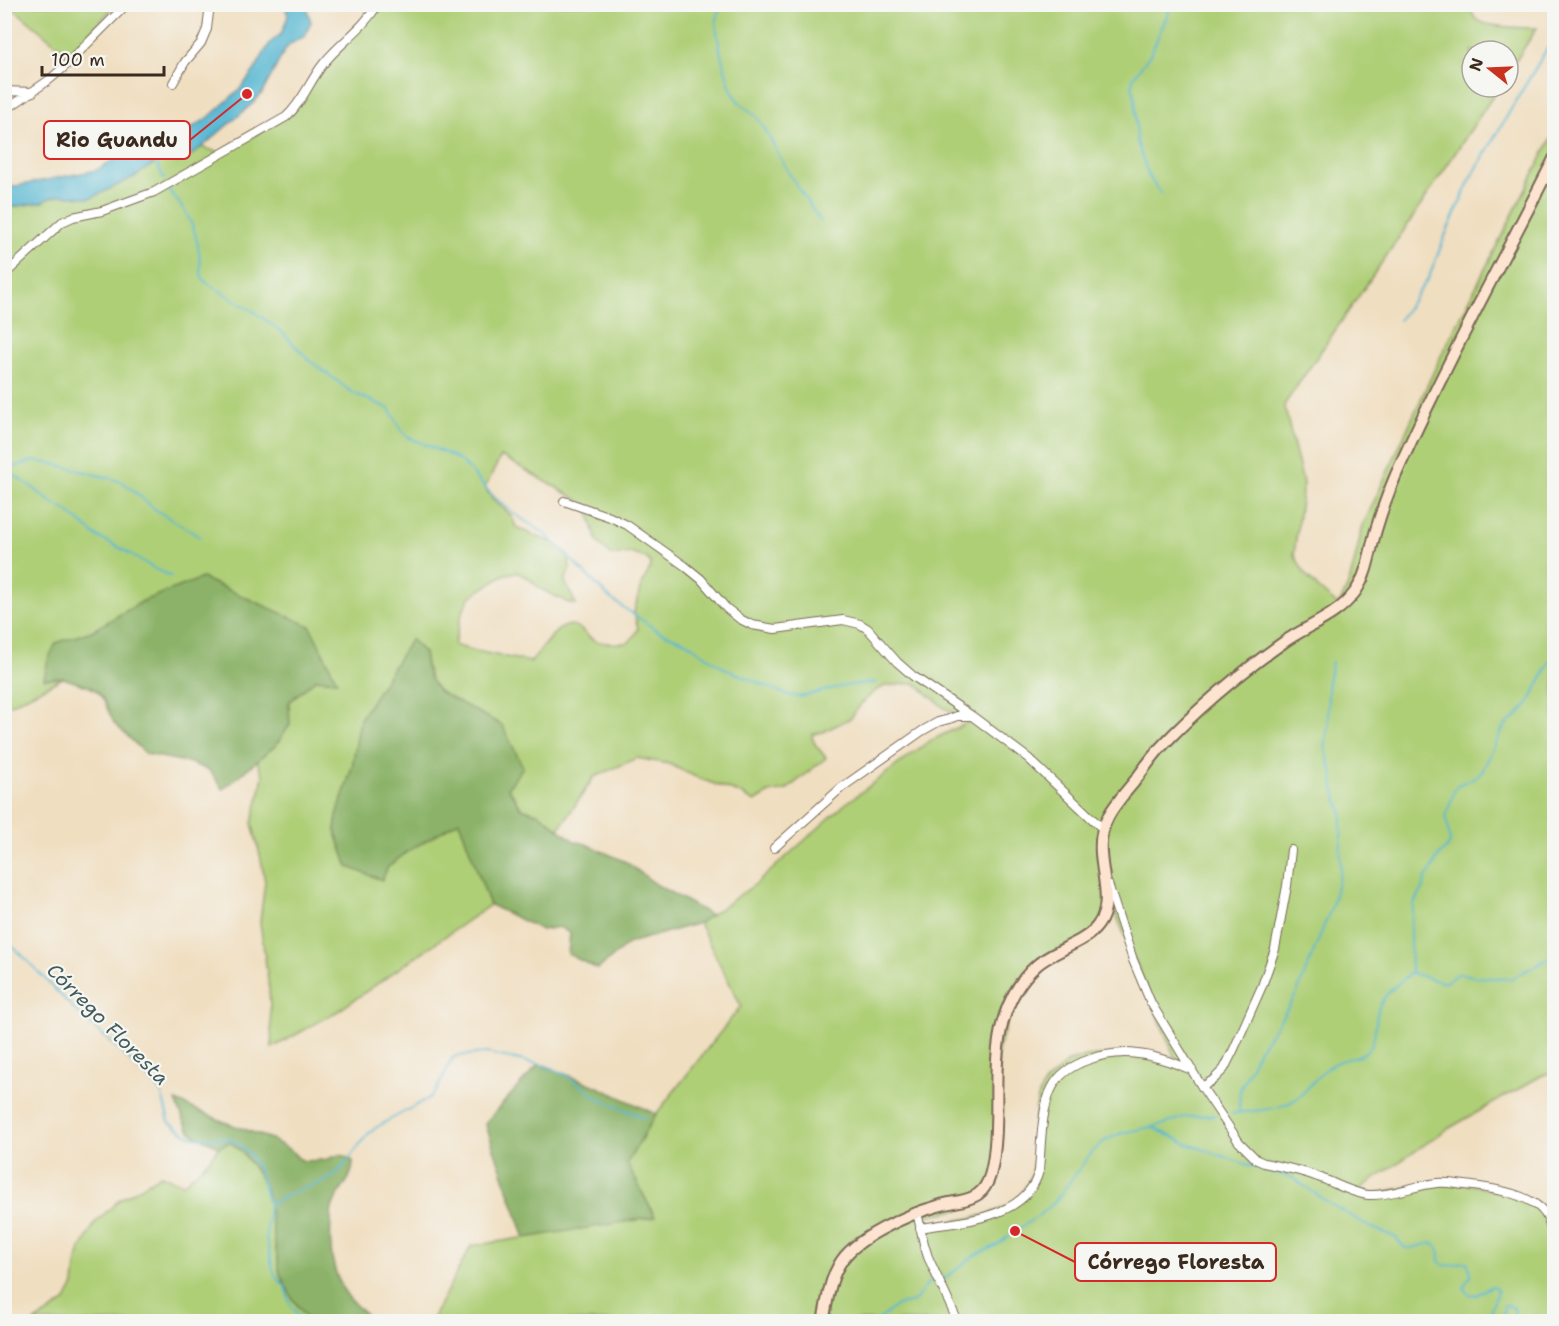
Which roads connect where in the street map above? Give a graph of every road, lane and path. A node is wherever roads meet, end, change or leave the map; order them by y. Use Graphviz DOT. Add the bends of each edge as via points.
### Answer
graph roads {
  1 [pos="128,4"];
  2 [pos="210,4"];
  3 [pos="378,4"];
  4 [pos="173,83"];
  5 [pos="4,91"];
  6 [pos="33,92"];
  7 [pos="4,111"];
  8 [pos="1554,159"];
  9 [pos="4,275"];
  10 [pos="564,501"];
  11 [pos="972,716"];
  12 [pos="1103,829"];
  13 [pos="774,848"];
  14 [pos="1291,850"];
  15 [pos="1104,874"];
  16 [pos="1193,1071"];
  17 [pos="1202,1087"];
  18 [pos="917,1212"];
  19 [pos="920,1228"];
  20 [pos="1554,1262"];
  21 [pos="823,1322"];
  22 [pos="958,1322"];
  1 -- 6 [label="street"];
  2 -- 4 [label="street" via="201,43"];
  3 -- 9 [label="street" via="361,27 322,65 286,117 154,192 62,222"];
  5 -- 6 [label="street"];
  6 -- 7 [label="street"];
  8 -- 12 [label="main road" via="1402,461 1356,591 1345,604 1287,640 1221,689 1159,749 1108,816"];
  10 -- 11 [label="street" via="627,525 685,566 733,614 752,625 775,629 843,620 860,624 913,676"];
  11 -- 12 [label="street" via="1028,758"];
  11 -- 13 [label="street" via="957,716 922,731 841,788"];
  12 -- 15 [label="main road" via="1100,852"];
  14 -- 17 [label="street" via="1275,949 1262,986 1224,1069"];
  15 -- 16 [label="street" via="1151,1003"];
  15 -- 18 [label="main road" via="1106,900 1099,924 1038,964 1006,1010 999,1036 997,1120 988,1180 975,1196"];
  16 -- 17 [label="street"];
  16 -- 19 [label="street" via="1131,1053 1100,1056 1075,1065 1058,1079 1048,1095 1039,1171 1030,1191 983,1218"];
  17 -- 20 [label="street" via="1239,1142 1264,1163 1314,1175 1369,1195 1438,1183 1485,1188 1537,1205 1548,1218"];
  18 -- 19 [label="street"];
  18 -- 21 [label="main road" via="846,1254 832,1279"];
  19 -- 22 [label="street" via="926,1251"];
}
